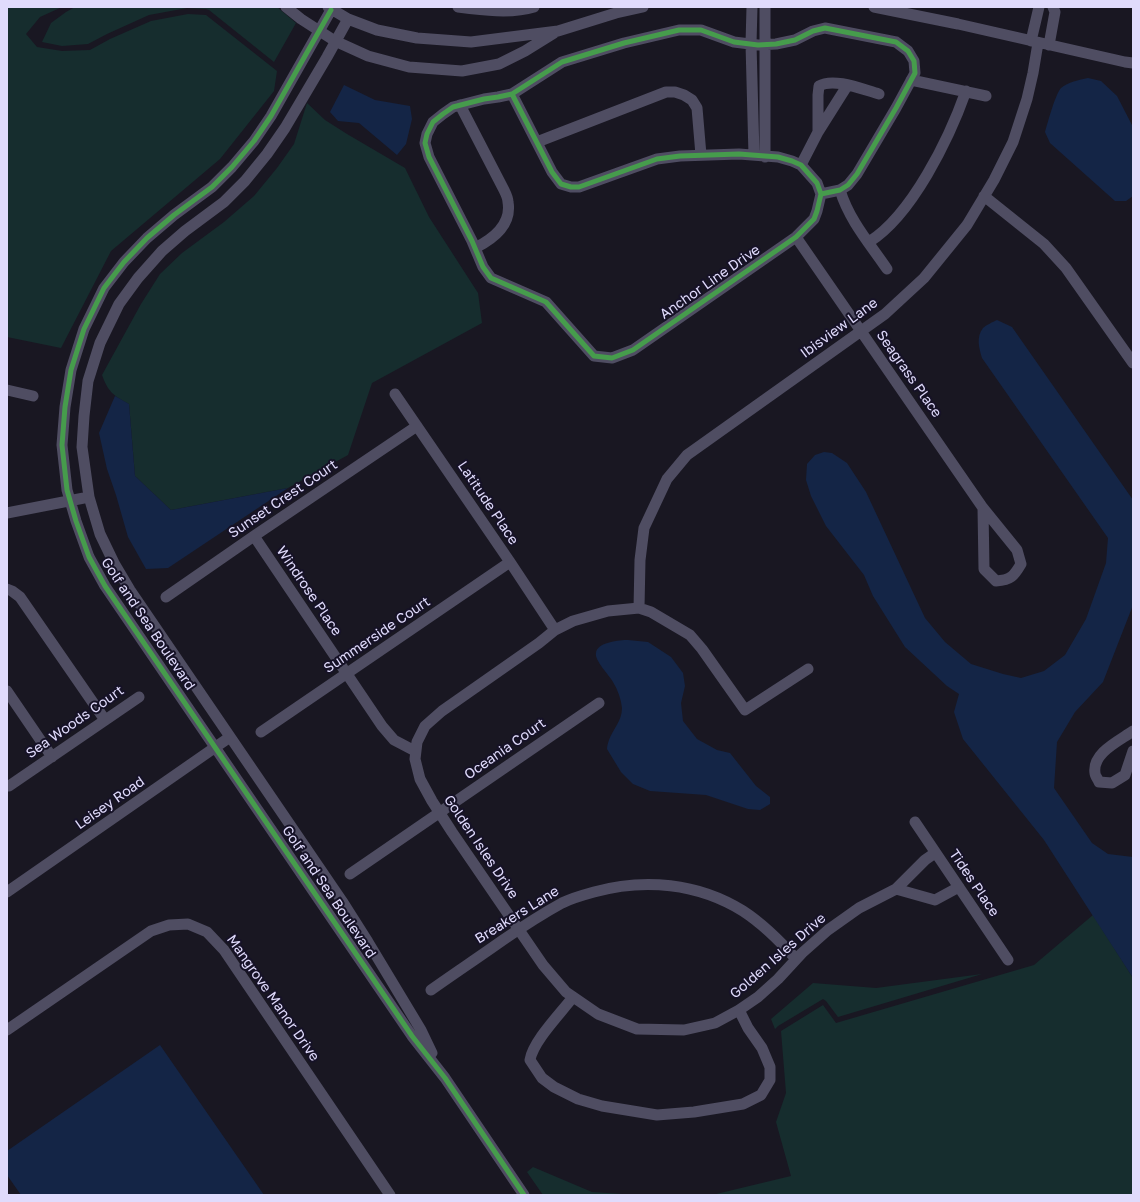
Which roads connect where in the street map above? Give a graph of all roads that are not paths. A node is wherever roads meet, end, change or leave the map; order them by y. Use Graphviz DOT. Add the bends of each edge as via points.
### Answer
graph roads {
  1 [pos="286,7"];
  2 [pos="458,7"];
  3 [pos="534,7"];
  4 [pos="643,7"];
  5 [pos="752,7"];
  6 [pos="765,7"];
  7 [pos="874,7"];
  8 [pos="1039,7"];
  9 [pos="1053,7"];
  10 [pos="330,8"];
  11 [pos="615,10"];
  12 [pos="348,19"];
  13 [pos="319,31"];
  14 [pos="558,31"];
  15 [pos="335,41"];
  16 [pos="1040,43"];
  17 [pos="751,44"];
  18 [pos="765,44"];
  19 [pos="1133,63"];
  20 [pos="911,80"];
  21 [pos="847,86"];
  22 [pos="966,91"];
  23 [pos="512,94"];
  24 [pos="879,94"];
  25 [pos="986,96"];
  26 [pos="460,105"];
  27 [pos="818,132"];
  28 [pos="537,142"];
  29 [pos="701,155"];
  30 [pos="759,156"];
  31 [pos="801,165"];
  32 [pos="840,190"];
  33 [pos="821,194"];
  34 [pos="984,196"];
  35 [pos="796,238"];
  36 [pos="869,242"];
  37 [pos="475,248"];
  38 [pos="887,269"];
  39 [pos="861,331"];
  40 [pos="1133,362"];
  41 [pos="7,390"];
  42 [pos="395,394"];
  43 [pos="33,396"];
  44 [pos="417,426"];
  45 [pos="89,497"];
  46 [pos="70,501"];
  47 [pos="984,508"];
  48 [pos="7,513"];
  49 [pos="254,536"];
  50 [pos="510,562"];
  51 [pos="7,589"];
  52 [pos="166,597"];
  53 [pos="639,608"];
  54 [pos="555,630"];
  55 [pos="808,669"];
  56 [pos="346,674"];
  57 [pos="7,691"];
  58 [pos="139,697"];
  59 [pos="599,703"];
  60 [pos="105,720"];
  61 [pos="1133,731"];
  62 [pos="261,732"];
  63 [pos="230,737"];
  64 [pos="216,748"];
  65 [pos="415,751"];
  66 [pos="1133,751"];
  67 [pos="52,757"];
  68 [pos="9,786"];
  69 [pos="440,813"];
  70 [pos="915,822"];
  71 [pos="935,853"];
  72 [pos="350,874"];
  73 [pos="958,887"];
  74 [pos="896,889"];
  75 [pos="7,892"];
  76 [pos="519,930"];
  77 [pos="796,959"];
  78 [pos="1008,960"];
  79 [pos="431,990"];
  80 [pos="573,997"];
  81 [pos="739,1010"];
  82 [pos="7,1030"];
  83 [pos="444,1078"];
  84 [pos="390,1195"];
  85 [pos="524,1195"];
  1 -- 13 [label="street"];
  2 -- 3 [label="street" via="497,10"];
  4 -- 11 [label="street"];
  5 -- 17 [label="street"];
  6 -- 18 [label="street"];
  7 -- 16 [label="street"];
  8 -- 16 [label="street"];
  9 -- 16 [label="street" via="1055,12"];
  10 -- 12 [label="street"];
  10 -- 13 [label="street, Golf and Sea Boulevard"];
  11 -- 14 [label="street"];
  12 -- 14 [label="street" via="378,30 417,38 471,42"];
  12 -- 15 [label="street, Golf and Sea Boulevard"];
  13 -- 15 [label="street"];
  13 -- 46 [label="street, Golf and Sea Boulevard" via="254,141 212,187 147,238 104,288 84,329 71,370 64,407 62,445"];
  14 -- 15 [label="street" via="499,64 462,71 408,67 368,56"];
  15 -- 45 [label="street, Golf and Sea Boulevard" via="285,128 245,181 224,202 162,251 119,304 100,343 88,381 82,447"];
  16 -- 19 [label="street"];
  16 -- 34 [label="street, Ibisview Lane" via="1027,99 1013,142"];
  17 -- 18 [label="street, Anchor Line Drive"];
  17 -- 23 [label="street, Anchor Line Drive" via="734,42 701,30 679,30 562,62"];
  17 -- 30 [label="street"];
  18 -- 20 [label="street, Anchor Line Drive" via="795,40 825,28 896,42 908,51 914,61 915,73"];
  18 -- 30 [label="street"];
  20 -- 22 [label="street"];
  20 -- 32 [label="street" via="857,174"];
  21 -- 24 [label="street"];
  21 -- 27 [label="street"];
  21 -- 27 [label="street" via="831,82 820,86"];
  22 -- 25 [label="street"];
  22 -- 36 [label="street" via="938,156 914,194 891,223"];
  23 -- 26 [label="street, Anchor Line Drive"];
  23 -- 28 [label="street"];
  26 -- 37 [label="street" via="508,202 506,222 501,230"];
  26 -- 37 [label="street, Anchor Line Drive" via="453,107 433,122 425,143"];
  27 -- 31 [label="street"];
  28 -- 29 [label="street" via="561,184 571,187 579,187 657,159"];
  28 -- 29 [label="street" via="666,92 675,92 684,94 697,108"];
  29 -- 30 [label="street"];
  30 -- 31 [label="street" via="778,157"];
  31 -- 33 [label="street" via="817,183"];
  32 -- 33 [label="street"];
  32 -- 36 [label="street" via="850,216"];
  33 -- 35 [label="street, Anchor Line Drive" via="814,219"];
  34 -- 39 [label="street, Ibisview Lane" via="967,225 924,278 885,314"];
  34 -- 40 [label="street" via="1044,244 1066,268"];
  35 -- 37 [label="street, Anchor Line Drive" via="633,350 612,358 594,356 546,302 490,278"];
  35 -- 39 [label="street, Seagrass Place"];
  36 -- 38 [label="street"];
  39 -- 47 [label="street, Seagrass Place"];
  39 -- 53 [label="street, Ibisview Lane" via="687,455 667,479 644,528"];
  41 -- 43 [label="street"];
  42 -- 44 [label="street, Latitude Place"];
  44 -- 49 [label="street, Sunset Crest Court"];
  44 -- 50 [label="street, Latitude Place"];
  45 -- 46 [label="street"];
  45 -- 63 [label="street, Golf and Sea Boulevard" via="100,534 114,563"];
  46 -- 48 [label="street"];
  46 -- 64 [label="street, Golf and Sea Boulevard" via="89,557 105,586"];
  47 -- 47 [label="street, Seagrass Place" via="984,569 996,581 1005,580 1014,576 1021,564 1017,550"];
  49 -- 52 [label="street, Sunset Crest Court"];
  49 -- 56 [label="street, Windrose Place"];
  50 -- 54 [label="street, Latitude Place"];
  50 -- 56 [label="street, Summerside Court"];
  51 -- 60 [label="street" via="20,597"];
  53 -- 54 [label="street, Golden Isles Drive" via="608,611 573,621"];
  53 -- 55 [label="street, Golden Isles Drive" via="690,635 745,710"];
  54 -- 65 [label="street, Golden Isles Drive" via="442,711 425,726"];
  56 -- 62 [label="street, Summerside Court"];
  56 -- 65 [label="street, Windrose Place" via="394,740"];
  57 -- 67 [label="street"];
  58 -- 60 [label="street, Sea Woods Court"];
  59 -- 69 [label="street, Oceania Court"];
  60 -- 67 [label="street, Sea Woods Court"];
  61 -- 66 [label="street" via="1102,752 1096,760 1095,774 1099,782 1112,783 1124,775"];
  63 -- 64 [label="street, Leisey Road"];
  63 -- 83 [label="street, Golf and Sea Boulevard" via="365,936 421,1030"];
  64 -- 75 [label="street, Leisey Road"];
  64 -- 83 [label="street, Golf and Sea Boulevard"];
  65 -- 69 [label="street, Golden Isles Drive" via="420,779"];
  67 -- 68 [label="street, Sea Woods Court"];
  69 -- 72 [label="street, Oceania Court"];
  69 -- 76 [label="street, Golden Isles Drive"];
  70 -- 71 [label="street, Tides Place"];
  71 -- 73 [label="street, Tides Place"];
  71 -- 74 [label="street, Golden Isles Drive"];
  73 -- 74 [label="street" via="935,900"];
  73 -- 78 [label="street, Tides Place"];
  74 -- 77 [label="street, Golden Isles Drive" via="859,908 828,930"];
  76 -- 77 [label="street, Breakers Lane" via="563,902 585,894 607,888 652,884 679,887 722,900 766,928"];
  76 -- 79 [label="street, Breakers Lane"];
  76 -- 80 [label="street, Golden Isles Drive" via="543,965"];
  77 -- 81 [label="street, Golden Isles Drive" via="758,997"];
  80 -- 81 [label="street, Golden Isles Drive" via="598,1014 637,1029 684,1030 715,1023"];
  80 -- 81 [label="street" via="531,1054 530,1060 542,1078 578,1099 602,1106 657,1115 743,1104 760,1095 770,1080 770,1067 762,1048"];
  82 -- 84 [label="street, Mangrove Manor Drive" via="151,931 169,925 188,924 207,932 224,950"];
  83 -- 85 [label="street, Golf and Sea Boulevard"];
}
